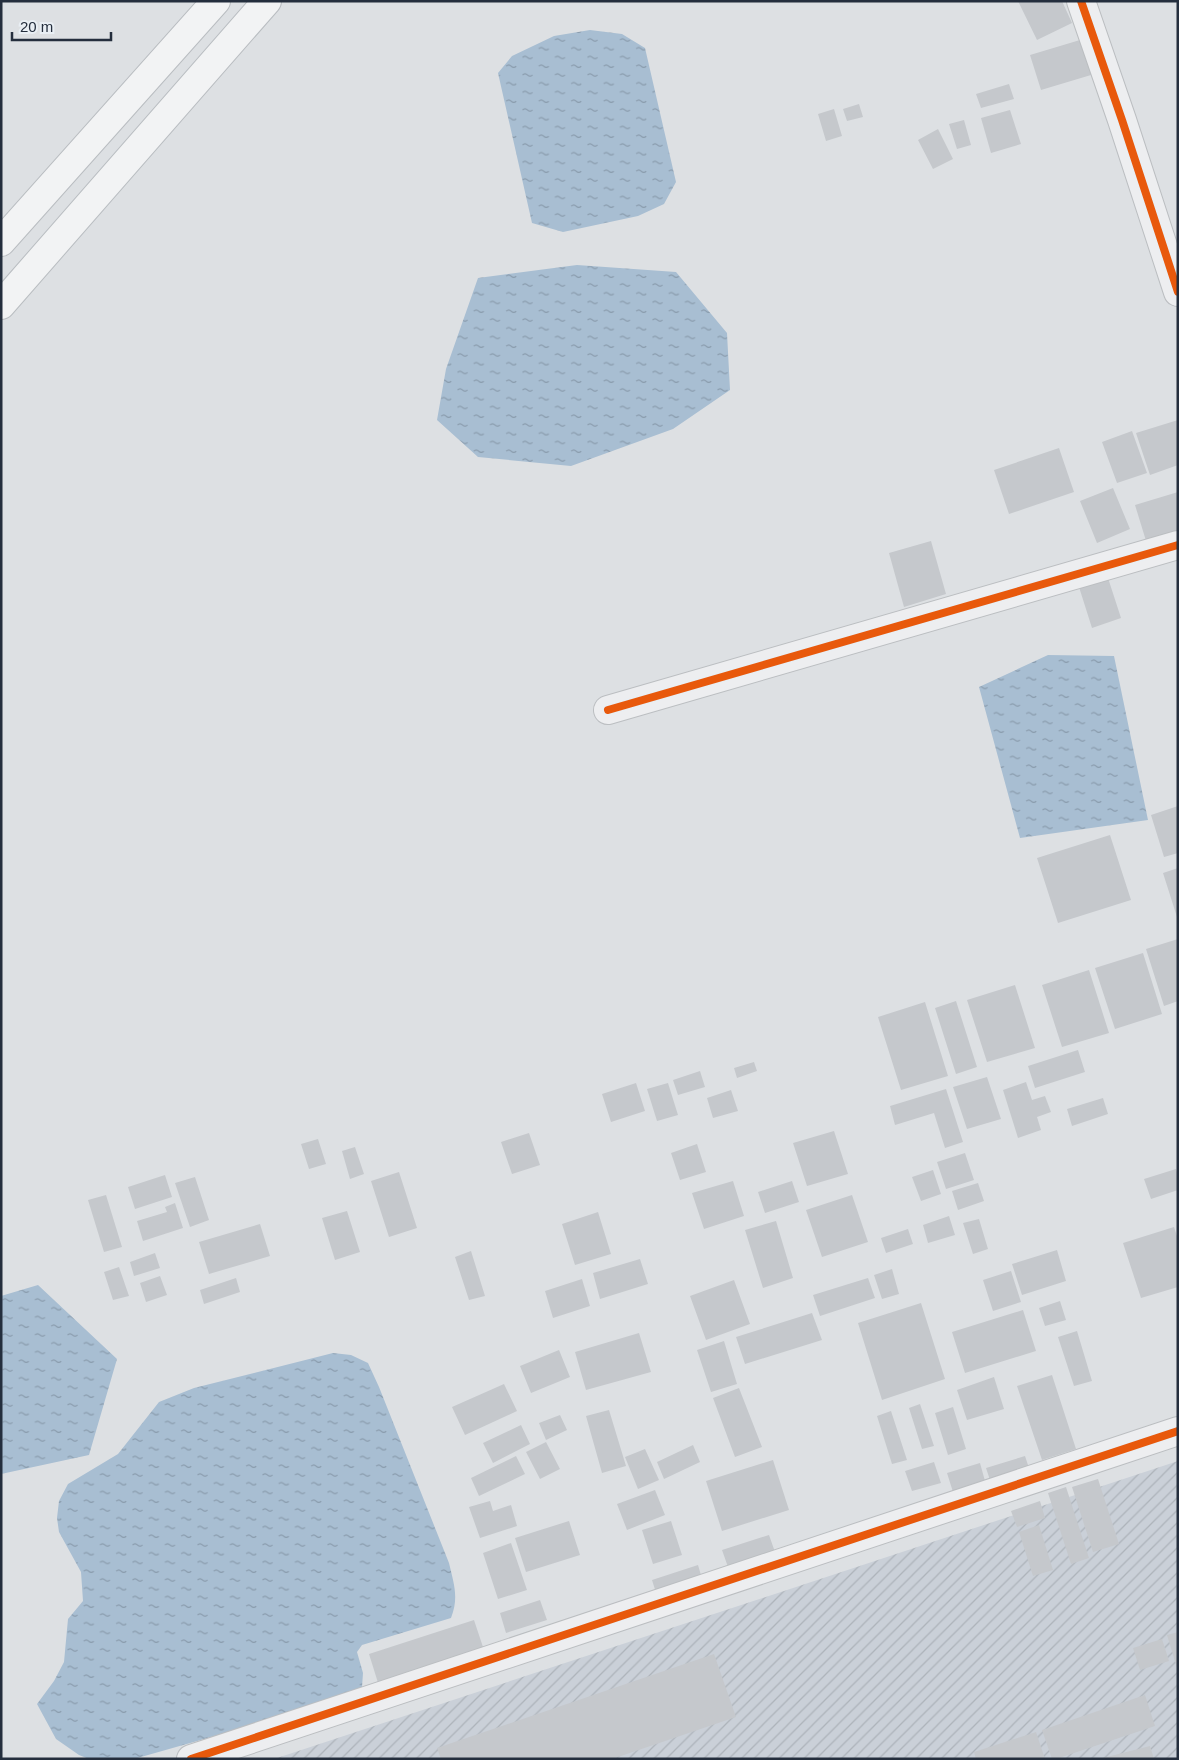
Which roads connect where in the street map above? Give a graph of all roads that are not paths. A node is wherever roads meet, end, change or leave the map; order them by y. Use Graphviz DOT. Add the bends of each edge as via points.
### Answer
graph roads {
  1 [pos="216,1"];
  2 [pos="267,1"];
  3 [pos="1081,1"];
  4 [pos="1,242"];
  5 [pos="1178,292"];
  6 [pos="1,305"];
  7 [pos="1178,544"];
  8 [pos="608,710"];
  9 [pos="1178,1431"];
  10 [pos="191,1759"];
  1 -- 4 [label="main road"];
  2 -- 6 [label="main road"];
  3 -- 5 [label="street"];
  7 -- 8 [label="street"];
  9 -- 10 [label="street"];
}
